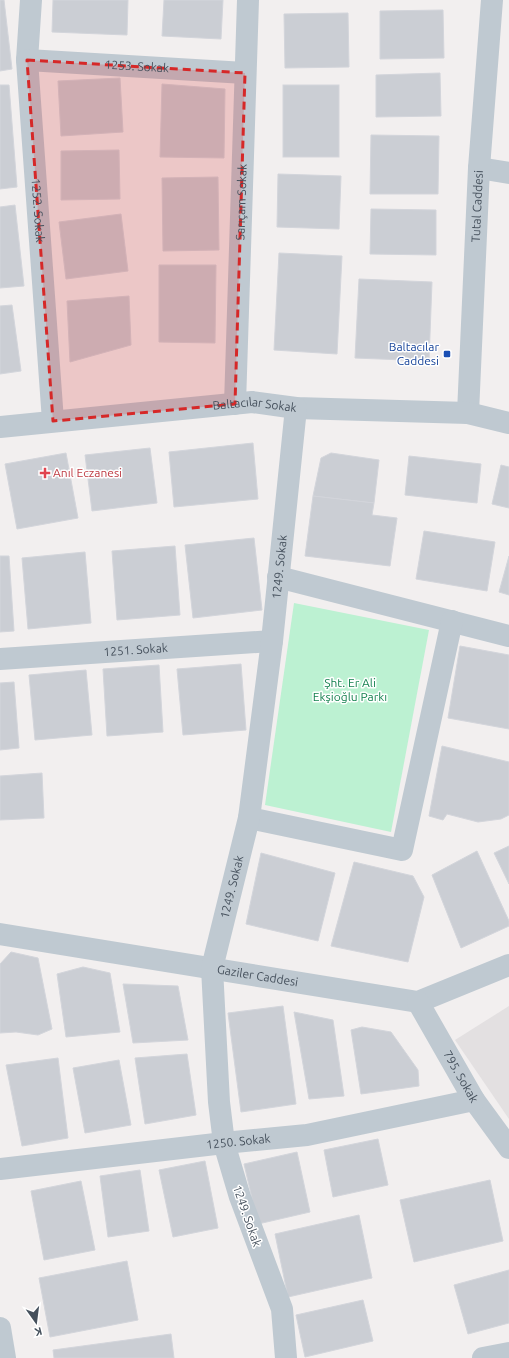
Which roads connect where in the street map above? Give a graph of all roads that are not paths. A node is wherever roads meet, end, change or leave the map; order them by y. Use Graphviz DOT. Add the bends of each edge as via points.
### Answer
graph roads {
  1 [pos="31,0"];
  2 [pos="248,0"];
  3 [pos="492,0"];
  4 [pos="27,60"];
  5 [pos="245,74"];
  6 [pos="479,168"];
  7 [pos="509,173"];
  8 [pos="235,404"];
  9 [pos="296,408"];
  10 [pos="468,414"];
  11 [pos="53,421"];
  12 [pos="509,423"];
  13 [pos="0,427"];
  14 [pos="278,577"];
  15 [pos="452,621"];
  16 [pos="509,636"];
  17 [pos="272,641"];
  18 [pos="0,659"];
  19 [pos="249,818"];
  20 [pos="0,934"];
  21 [pos="509,965"];
  22 [pos="212,968"];
  23 [pos="418,1002"];
  24 [pos="474,1100"];
  25 [pos="224,1143"];
  26 [pos="509,1148"];
  27 [pos="0,1169"];
  28 [pos="0,1328"];
  29 [pos="509,1353"];
  30 [pos="5,1358"];
  31 [pos="286,1358"];
  32 [pos="483,1358"];
  1 -- 4 [label="street, 1252. Sokak"];
  2 -- 5 [label="street, Sarıçam Sokak"];
  3 -- 6 [label="street, Tutal Caddesi"];
  4 -- 5 [label="street, 1253. Sokak"];
  4 -- 11 [label="street, 1252. Sokak"];
  5 -- 8 [label="street, Sarıçam Sokak"];
  6 -- 7 [label="street"];
  6 -- 10 [label="street, Tutal Caddesi"];
  8 -- 9 [label="street, Baltacılar Sokak" via="252,402"];
  8 -- 11 [label="street, Baltacılar Sokak"];
  9 -- 10 [label="street, Baltacılar Sokak"];
  9 -- 14 [label="street, 1249. Sokak"];
  10 -- 12 [label="street, Baltacılar Sokak"];
  11 -- 13 [label="street, Baltacılar Sokak"];
  14 -- 15 [label="street"];
  14 -- 17 [label="street, 1249. Sokak"];
  15 -- 16 [label="street"];
  15 -- 19 [label="street" via="402,850"];
  17 -- 18 [label="street, 1251. Sokak"];
  17 -- 19 [label="street, 1249. Sokak"];
  19 -- 22 [label="street, 1249. Sokak"];
  20 -- 22 [label="street, Gaziler Caddesi"];
  21 -- 23 [label="street"];
  22 -- 23 [label="street, Gaziler Caddesi"];
  22 -- 25 [label="street, 1249. Sokak" via="219,1102"];
  23 -- 24 [label="street, 795. Sokak"];
  24 -- 25 [label="street, 1250. Sokak" via="307,1135"];
  24 -- 26 [label="street, 795. Sokak"];
  25 -- 27 [label="street, 1250. Sokak"];
  25 -- 31 [label="street, 1249. Sokak" via="240,1197 282,1309"];
  28 -- 30 [label="street"];
  29 -- 32 [label="street"];
}
